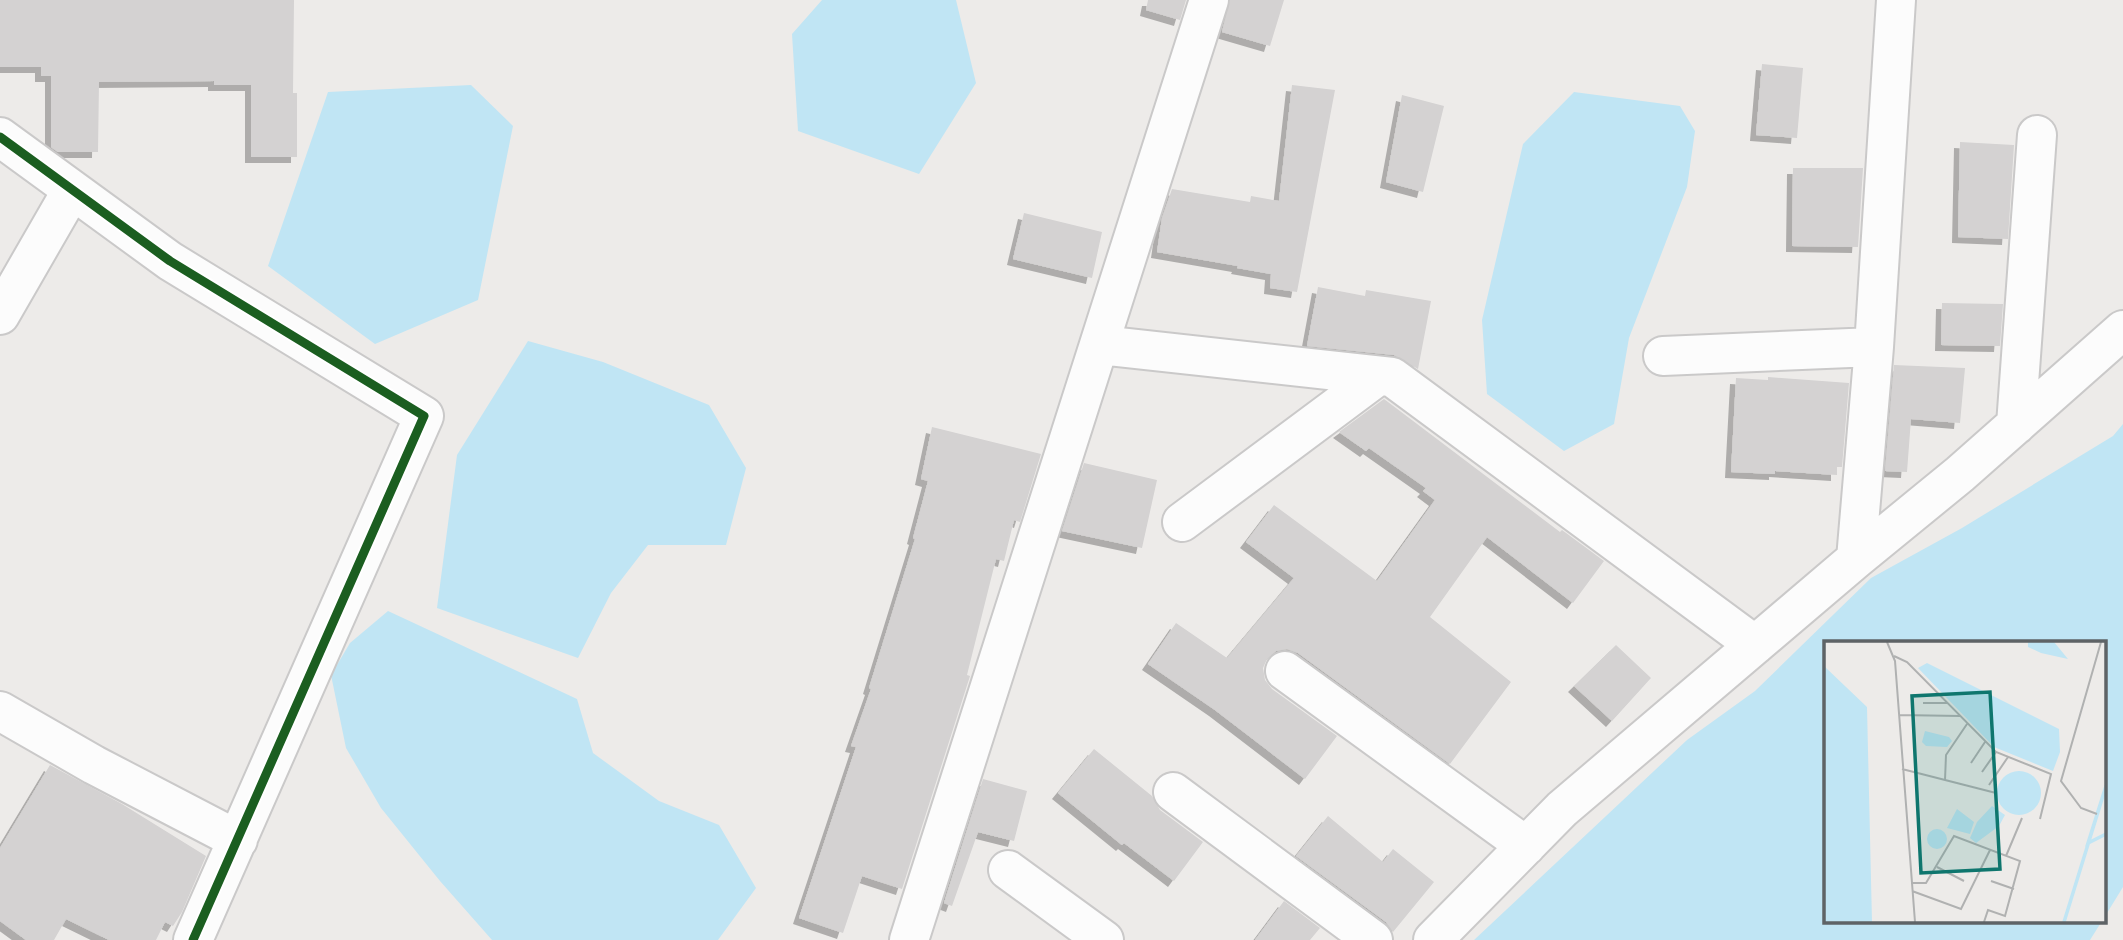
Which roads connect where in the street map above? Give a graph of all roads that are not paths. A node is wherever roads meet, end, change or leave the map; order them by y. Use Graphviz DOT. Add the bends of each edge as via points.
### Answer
graph roads {
  1 [pos="1209,0"];
  2 [pos="1896,0"];
  3 [pos="2037,135"];
  4 [pos="0,137"];
  5 [pos="72,190"];
  6 [pos="0,315"];
  7 [pos="2123,330"];
  8 [pos="1100,345"];
  9 [pos="1874,347"];
  10 [pos="1663,356"];
  11 [pos="1378,376"];
  12 [pos="2016,425"];
  13 [pos="1182,522"];
  14 [pos="1856,559"];
  15 [pos="1755,645"];
  16 [pos="1285,671"];
  17 [pos="0,711"];
  18 [pos="1173,792"];
  19 [pos="238,840"];
  20 [pos="1526,846"];
  21 [pos="1008,870"];
  22 [pos="193,940"];
  23 [pos="909,940"];
  24 [pos="1104,940"];
  25 [pos="1373,940"];
  26 [pos="1433,940"];
  1 -- 8 [label="street"];
  2 -- 9 [label="street"];
  3 -- 12 [label="street"];
  4 -- 5 [label="street"];
  5 -- 6 [label="street"];
  5 -- 19 [label="street" via="170,261 424,416"];
  7 -- 12 [label="street"];
  8 -- 11 [label="street"];
  8 -- 23 [label="street"];
  9 -- 10 [label="street"];
  9 -- 14 [label="street"];
  11 -- 13 [label="street"];
  11 -- 15 [label="street" via="1392,377"];
  12 -- 14 [label="street"];
  14 -- 15 [label="street"];
  15 -- 20 [label="street" via="1562,809"];
  16 -- 20 [label="street"];
  17 -- 19 [label="street"];
  18 -- 25 [label="street"];
  19 -- 22 [label="street"];
  20 -- 26 [label="street"];
  21 -- 24 [label="street"];
}
